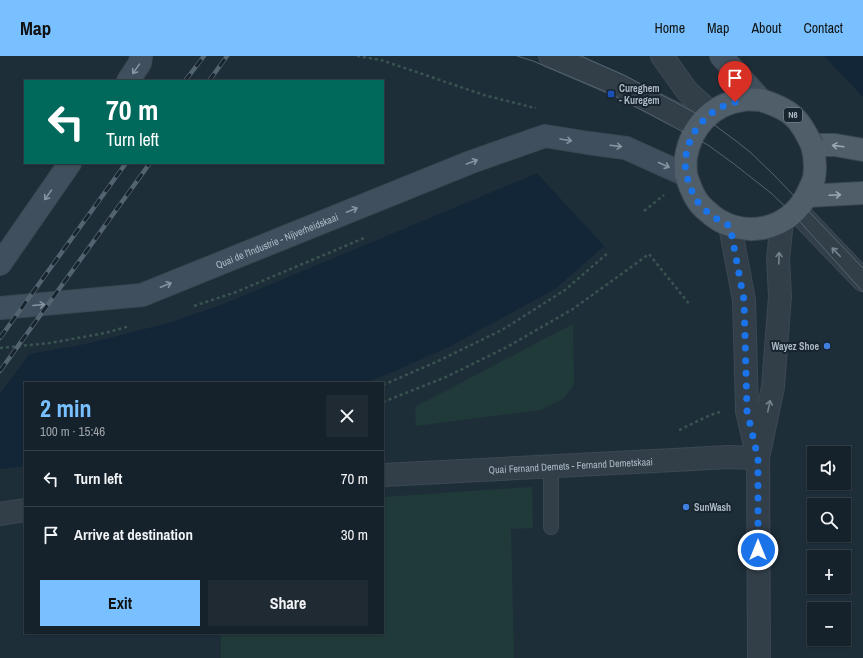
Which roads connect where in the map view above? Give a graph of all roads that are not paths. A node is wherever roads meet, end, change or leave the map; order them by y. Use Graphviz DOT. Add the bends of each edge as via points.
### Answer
graph roads {
  1 [pos="142,56"];
  2 [pos="550,56"];
  3 [pos="662,56"];
  4 [pos="725,61"];
  5 [pos="129,80"];
  6 [pos="761,100"];
  7 [pos="705,119"];
  8 [pos="813,149"];
  9 [pos="863,150"];
  10 [pos="69,164"];
  11 [pos="686,175"];
  12 [pos="863,193"];
  13 [pos="795,209"];
  14 [pos="730,226"];
  15 [pos="0,264"];
  16 [pos="863,280"];
  17 [pos="0,308"];
  18 [pos="758,458"];
  19 [pos="551,466"];
  20 [pos="384,475"];
  21 [pos="24,510"];
  22 [pos="0,514"];
  23 [pos="551,527"];
  24 [pos="759,658"];
  1 -- 5 [label="main road, one-way" via="140,64"];
  2 -- 7 [label="street" via="658,105"];
  3 -- 7 [label="street"];
  4 -- 6 [label="main road, N6"];
  6 -- 7 [label="main road, N6" via="726,104"];
  6 -- 8 [label="main road, N6, bridge" via="793,115 804,129"];
  7 -- 11 [label="main road" via="692,136 686,158"];
  9 -- 8 [label="main road, one-way" via="835,145"];
  8 -- 13 [label="main road, N6" via="814,180"];
  10 -- 15 [label="main road, one-way"];
  11 -- 14 [label="main road, bridge" via="701,207 714,218"];
  17 -- 11 [label="main road, Quai de l'Industrie - Nijverheidskaai, one-way" via="142,295 471,162 545,136 626,148"];
  13 -- 12 [label="main road, one-way"];
  13 -- 14 [label="main road" via="766,228"];
  16 -- 13 [label="street, one-way"];
  18 -- 13 [label="street, one-way" via="773,387 780,296 778,259"];
  14 -- 18 [label="street" via="744,300 747,411"];
  18 -- 19 [label="street, Quai Fernand Demets - Fernand Demetskaai" via="728,457"];
  18 -- 24 [label="street"];
  19 -- 20 [label="street, Quai Fernand Demets - Fernand Demetskaai"];
  19 -- 23 [label="lane"];
  21 -- 22 [label="street"];
}
